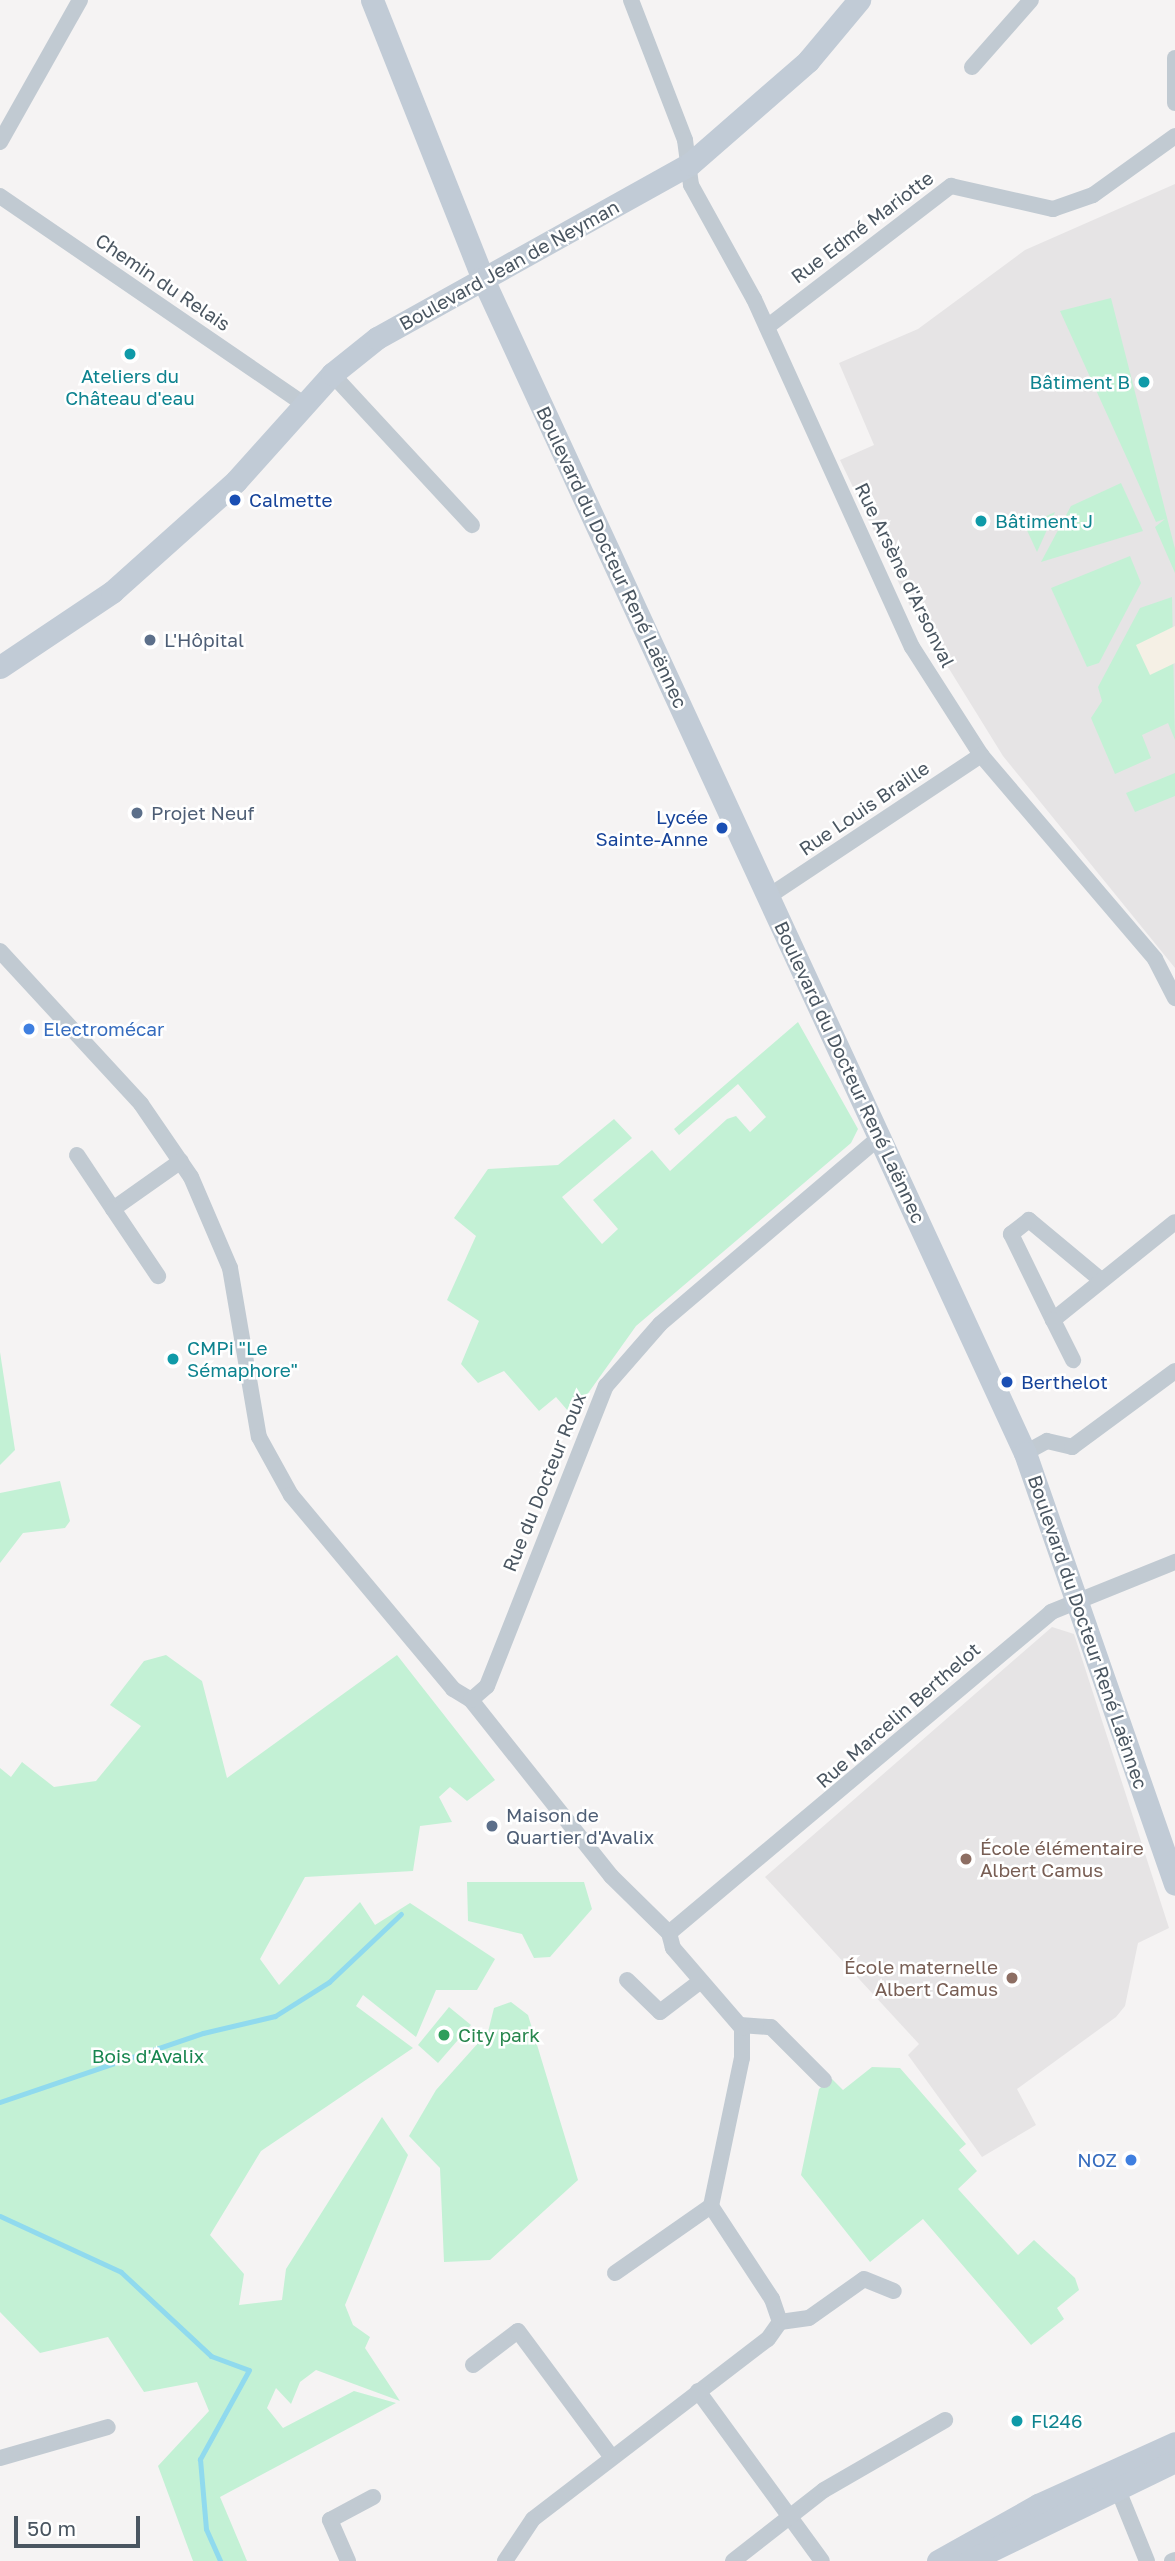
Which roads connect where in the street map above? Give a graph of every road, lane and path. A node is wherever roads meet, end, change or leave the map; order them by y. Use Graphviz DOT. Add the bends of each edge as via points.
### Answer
graph roads {
  1 [pos="80,0"];
  2 [pos="372,0"];
  3 [pos="631,0"];
  4 [pos="859,0"];
  5 [pos="1031,0"];
  6 [pos="1175,58"];
  7 [pos="972,67"];
  8 [pos="1175,103"];
  9 [pos="1175,136"];
  10 [pos="0,142"];
  11 [pos="690,164"];
  12 [pos="0,196"];
  13 [pos="482,277"];
  14 [pos="767,327"];
  15 [pos="332,374"];
  16 [pos="302,403"];
  17 [pos="472,526"];
  18 [pos="0,667"];
  19 [pos="981,755"];
  20 [pos="769,896"];
  21 [pos="0,951"];
  22 [pos="1175,998"];
  23 [pos="881,1136"];
  24 [pos="77,1156"];
  25 [pos="181,1161"];
  26 [pos="113,1209"];
  27 [pos="1175,1222"];
  28 [pos="158,1276"];
  29 [pos="1101,1280"];
  30 [pos="1053,1320"];
  31 [pos="1073,1360"];
  32 [pos="1175,1371"];
  33 [pos="1025,1453"];
  34 [pos="1175,1562"];
  35 [pos="1078,1596"];
  36 [pos="471,1700"];
  37 [pos="1175,1884"];
  38 [pos="668,1933"];
  39 [pos="627,1980"];
  40 [pos="701,1981"];
  41 [pos="740,2025"];
  42 [pos="824,2080"];
  43 [pos="710,2206"];
  44 [pos="614,2273"];
  45 [pos="894,2291"];
  46 [pos="780,2322"];
  47 [pos="473,2365"];
  48 [pos="698,2391"];
  49 [pos="945,2420"];
  50 [pos="107,2427"];
  51 [pos="1175,2443"];
  52 [pos="611,2456"];
  53 [pos="0,2458"];
  54 [pos="1175,2461"];
  55 [pos="1116,2485"];
  56 [pos="373,2497"];
  57 [pos="790,2519"];
  58 [pos="348,2561"];
  59 [pos="505,2561"];
  60 [pos="733,2561"];
  61 [pos="822,2561"];
  62 [pos="938,2561"];
  63 [pos="969,2561"];
  64 [pos="1147,2561"];
  1 -- 10 [label="street"];
  2 -- 13 [label="street, Boulevard du Docteur René Laënnec" via="425,147"];
  3 -- 11 [label="street, Rue Arsène d'Arsonval"];
  4 -- 11 [label="street, Boulevard Jean de Neyman" via="792,77"];
  5 -- 7 [label="street"];
  6 -- 8 [label="street"];
  9 -- 14 [label="street, Rue Edmé Mariotte" via="1128,174 1062,207 1031,209 951,186"];
  11 -- 13 [label="street, Boulevard Jean de Neyman"];
  11 -- 14 [label="street, Rue Arsène d'Arsonval" via="691,185"];
  12 -- 16 [label="street, Chemin du Relais"];
  13 -- 15 [label="street, Boulevard Jean de Neyman" via="422,308"];
  13 -- 20 [label="street, Boulevard du Docteur René Laënnec"];
  14 -- 19 [label="street, Rue Arsène d'Arsonval" via="912,647"];
  15 -- 16 [label="street, Boulevard Jean de Neyman"];
  15 -- 17 [label="street"];
  16 -- 18 [label="street, Boulevard Jean de Neyman" via="236,481 148,562 49,640"];
  19 -- 20 [label="street, Rue Louis Braille"];
  19 -- 22 [label="street, Rue Arsène d'Arsonval" via="1155,958"];
  20 -- 23 [label="street, Boulevard du Docteur René Laënnec"];
  21 -- 25 [label="street" via="141,1104"];
  23 -- 33 [label="street, Boulevard du Docteur René Laënnec"];
  23 -- 36 [label="street, Rue du Docteur Roux" via="660,1324 606,1386 487,1686"];
  24 -- 26 [label="street"];
  25 -- 26 [label="street"];
  25 -- 36 [label="street" via="230,1268 250,1404 270,1464 380,1605 453,1689"];
  26 -- 28 [label="street"];
  27 -- 29 [label="street"];
  29 -- 30 [label="street"];
  29 -- 30 [label="street" via="1029,1220 1012,1234"];
  30 -- 31 [label="street"];
  32 -- 33 [label="street" via="1072,1447 1047,1441"];
  33 -- 35 [label="street, Boulevard du Docteur René Laënnec"];
  34 -- 35 [label="street, Rue Marcelin Berthelot"];
  35 -- 37 [label="street, Boulevard du Docteur René Laënnec"];
  35 -- 38 [label="street, Rue Marcelin Berthelot" via="1041,1619"];
  36 -- 38 [label="street" via="629,1897"];
  38 -- 40 [label="street" via="673,1948"];
  39 -- 40 [label="street" via="660,2012"];
  40 -- 41 [label="street"];
  41 -- 42 [label="street" via="771,2028"];
  41 -- 43 [label="street" via="742,2058"];
  43 -- 44 [label="street"];
  43 -- 46 [label="street" via="772,2299"];
  45 -- 46 [label="street" via="864,2279 808,2318"];
  46 -- 48 [label="street" via="768,2339"];
  47 -- 52 [label="street" via="518,2331"];
  48 -- 52 [label="street"];
  48 -- 57 [label="street"];
  49 -- 57 [label="street" via="824,2490"];
  50 -- 53 [label="street"];
  51 -- 62 [label="street" via="1049,2499"];
  52 -- 59 [label="street" via="533,2519"];
  54 -- 55 [label="street"];
  55 -- 63 [label="street"];
  55 -- 64 [label="street"];
  56 -- 58 [label="street" via="330,2520"];
  57 -- 60 [label="street"];
  57 -- 61 [label="street"];
}
